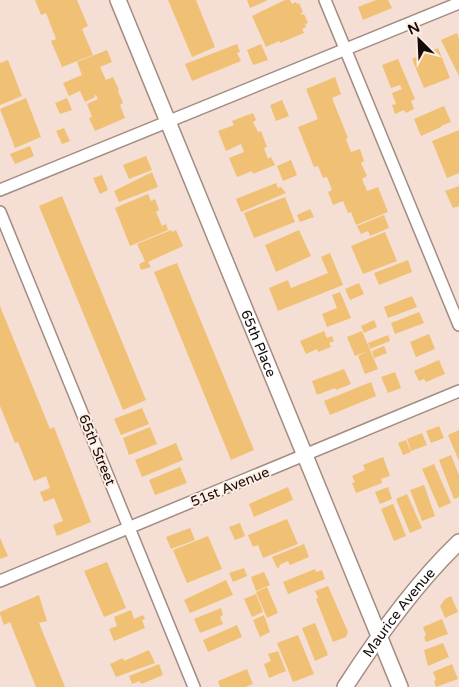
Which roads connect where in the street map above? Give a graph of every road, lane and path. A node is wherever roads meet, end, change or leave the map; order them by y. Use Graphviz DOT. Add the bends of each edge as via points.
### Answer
graph roads {
  1 [pos="118,0"];
  2 [pos="325,0"];
  3 [pos="459,3"];
  4 [pos="345,49"];
  5 [pos="168,122"];
  6 [pos="0,190"];
  7 [pos="0,212"];
  8 [pos="459,325"];
  9 [pos="459,391"];
  10 [pos="306,456"];
  11 [pos="130,528"];
  12 [pos="459,542"];
  13 [pos="0,581"];
  14 [pos="380,637"];
  15 [pos="194,687"];
  16 [pos="345,687"];
  17 [pos="400,687"];
  1 -- 5 [label="street, 65th Place"];
  2 -- 4 [label="street"];
  3 -- 4 [label="street"];
  4 -- 5 [label="street"];
  4 -- 8 [label="street"];
  5 -- 6 [label="street"];
  5 -- 10 [label="street, 65th Place"];
  7 -- 11 [label="street, 65th Street"];
  9 -- 10 [label="street, 51st Avenue"];
  10 -- 11 [label="street, 51st Avenue"];
  10 -- 14 [label="street, 65th Place"];
  11 -- 13 [label="street, 51st Avenue"];
  11 -- 15 [label="street, 65th Street"];
  12 -- 14 [label="street, Maurice Avenue" via="420,584"];
  14 -- 16 [label="street, Maurice Avenue"];
  14 -- 17 [label="street, 65th Place"];
}
